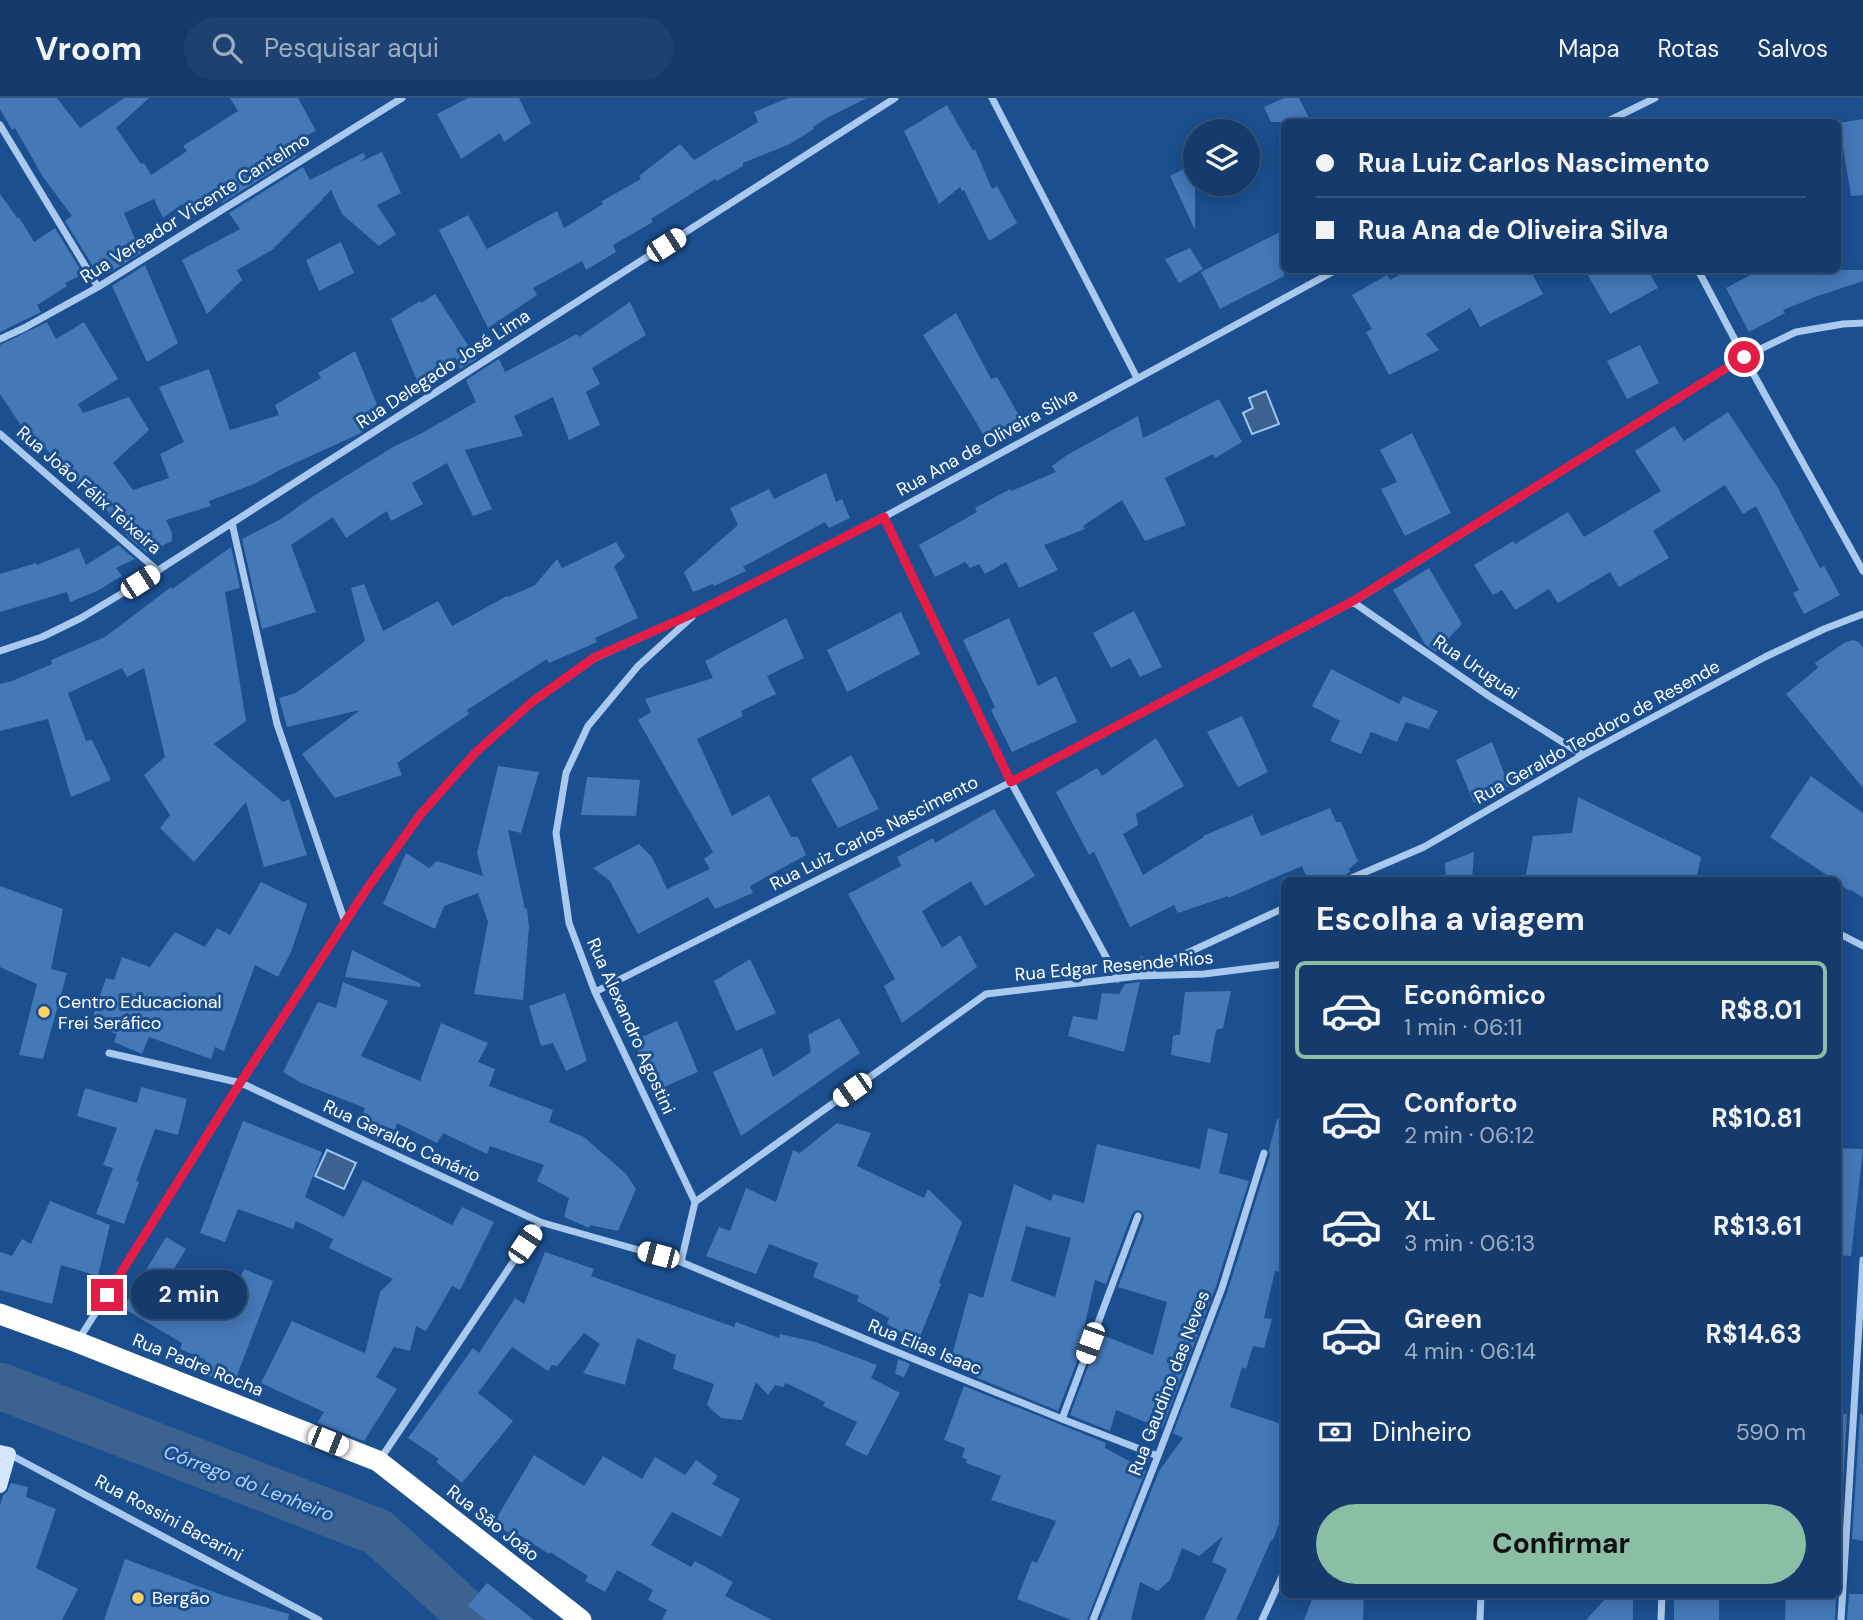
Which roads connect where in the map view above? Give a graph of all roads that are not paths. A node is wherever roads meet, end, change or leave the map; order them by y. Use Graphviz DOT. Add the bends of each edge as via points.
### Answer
graph roads {
  1 [pos="402,98"];
  2 [pos="895,98"];
  3 [pos="992,98"];
  4 [pos="1655,98"];
  5 [pos="1620,119"];
  6 [pos="0,125"];
  7 [pos="1330,273"];
  8 [pos="1700,273"];
  9 [pos="98,287"];
  10 [pos="1863,323"];
  11 [pos="0,339"];
  12 [pos="1744,357"];
  13 [pos="1137,378"];
  14 [pos="0,434"];
  15 [pos="884,517"];
  16 [pos="232,523"];
  17 [pos="158,570"];
  18 [pos="1863,571"];
  19 [pos="1353,601"];
  20 [pos="697,612"];
  21 [pos="1863,614"];
  22 [pos="0,651"];
  23 [pos="1583,755"];
  24 [pos="1011,782"];
  25 [pos="1354,877"];
  26 [pos="1281,909"];
  27 [pos="345,922"];
  28 [pos="1841,935"];
  29 [pos="1863,946"];
  30 [pos="1281,964"];
  31 [pos="1138,976"];
  32 [pos="1118,979"];
  33 [pos="595,992"];
  34 [pos="109,1053"];
  35 [pos="240,1083"];
  36 [pos="1264,1153"];
  37 [pos="695,1202"];
  38 [pos="1138,1216"];
  39 [pos="540,1222"];
  40 [pos="1863,1260"];
  41 [pos="681,1262"];
  42 [pos="1862,1284"];
  43 [pos="0,1314"];
  44 [pos="77,1342"];
  45 [pos="1062,1419"];
  46 [pos="4,1453"];
  47 [pos="1158,1456"];
  48 [pos="378,1461"];
  49 [pos="0,1486"];
  50 [pos="1281,1579"];
  51 [pos="1481,1598"];
  52 [pos="1662,1598"];
  53 [pos="319,1620"];
  54 [pos="580,1620"];
  55 [pos="1093,1620"];
  56 [pos="1262,1620"];
  57 [pos="1480,1620"];
  58 [pos="1661,1620"];
  59 [pos="1841,1620"];
  1 -- 9 [label="street, Rua Vereador Vicente Cantelmo"];
  2 -- 16 [label="street, Rua Delegado José Lima"];
  3 -- 13 [label="street"];
  4 -- 5 [label="street"];
  6 -- 9 [label="street"];
  7 -- 13 [label="street, Rua Ana de Oliveira Silva"];
  8 -- 12 [label="street"];
  9 -- 11 [label="street, Rua Vereador Vicente Cantelmo"];
  10 -- 12 [label="street, Rua Luiz Carlos Nascimento" via="1796,332"];
  12 -- 18 [label="street"];
  12 -- 19 [label="street, Rua Luiz Carlos Nascimento"];
  13 -- 15 [label="street, Rua Ana de Oliveira Silva"];
  14 -- 17 [label="street, Rua João Félix Teixeira"];
  15 -- 20 [label="street, Rua Ana de Oliveira Silva"];
  15 -- 24 [label="street"];
  16 -- 17 [label="street, Rua Delegado José Lima"];
  16 -- 27 [label="street" via="277,724"];
  17 -- 22 [label="street, Rua Delegado José Lima" via="81,618"];
  19 -- 23 [label="street, Rua Uruguai"];
  19 -- 24 [label="street, Rua Luiz Carlos Nascimento"];
  20 -- 27 [label="street, Rua Ana de Oliveira Silva" via="595,657 532,702 475,753 420,815"];
  20 -- 33 [label="street, Rua Alexandro Agostini" via="638,666 588,726 566,773 556,833 569,923"];
  21 -- 23 [label="street, Rua Geraldo Teodoro de Resende" via="1765,657"];
  23 -- 25 [label="street, Rua Geraldo Teodoro de Resende" via="1424,847"];
  24 -- 32 [label="street"];
  24 -- 33 [label="street, Rua Luiz Carlos Nascimento"];
  26 -- 31 [label="street"];
  27 -- 35 [label="street, Rua Ana de Oliveira Silva"];
  28 -- 29 [label="street"];
  30 -- 31 [label="street, Rua Edgar Resende Rios"];
  31 -- 32 [label="street, Rua Edgar Resende Rios"];
  32 -- 37 [label="street, Rua Edgar Resende Rios" via="986,994"];
  33 -- 37 [label="street, Rua Alexandro Agostini"];
  34 -- 35 [label="street, Rua Geraldo Canário"];
  35 -- 39 [label="street, Rua Geraldo Canário"];
  35 -- 44 [label="street, Rua Ana de Oliveira Silva"];
  36 -- 47 [label="street, Rua Gaudino das Neves" via="1222,1288"];
  37 -- 41 [label="street"];
  38 -- 45 [label="street"];
  39 -- 41 [label="street, Rua Geraldo Canário"];
  39 -- 48 [label="street"];
  40 -- 42 [label="street"];
  41 -- 45 [label="street, Rua Elias Isaac"];
  42 -- 59 [label="street"];
  43 -- 44 [label="highway, Rua Padre Rocha"];
  44 -- 48 [label="highway, Rua Padre Rocha"];
  45 -- 47 [label="street, Rua Elias Isaac"];
  46 -- 49 [label="main road"];
  46 -- 53 [label="street, Rua Rossini Bacarini"];
  47 -- 55 [label="street, Rua Gaudino das Neves"];
  48 -- 54 [label="highway, Rua São João"];
  50 -- 56 [label="street"];
  51 -- 57 [label="street"];
  52 -- 58 [label="street"];
}
